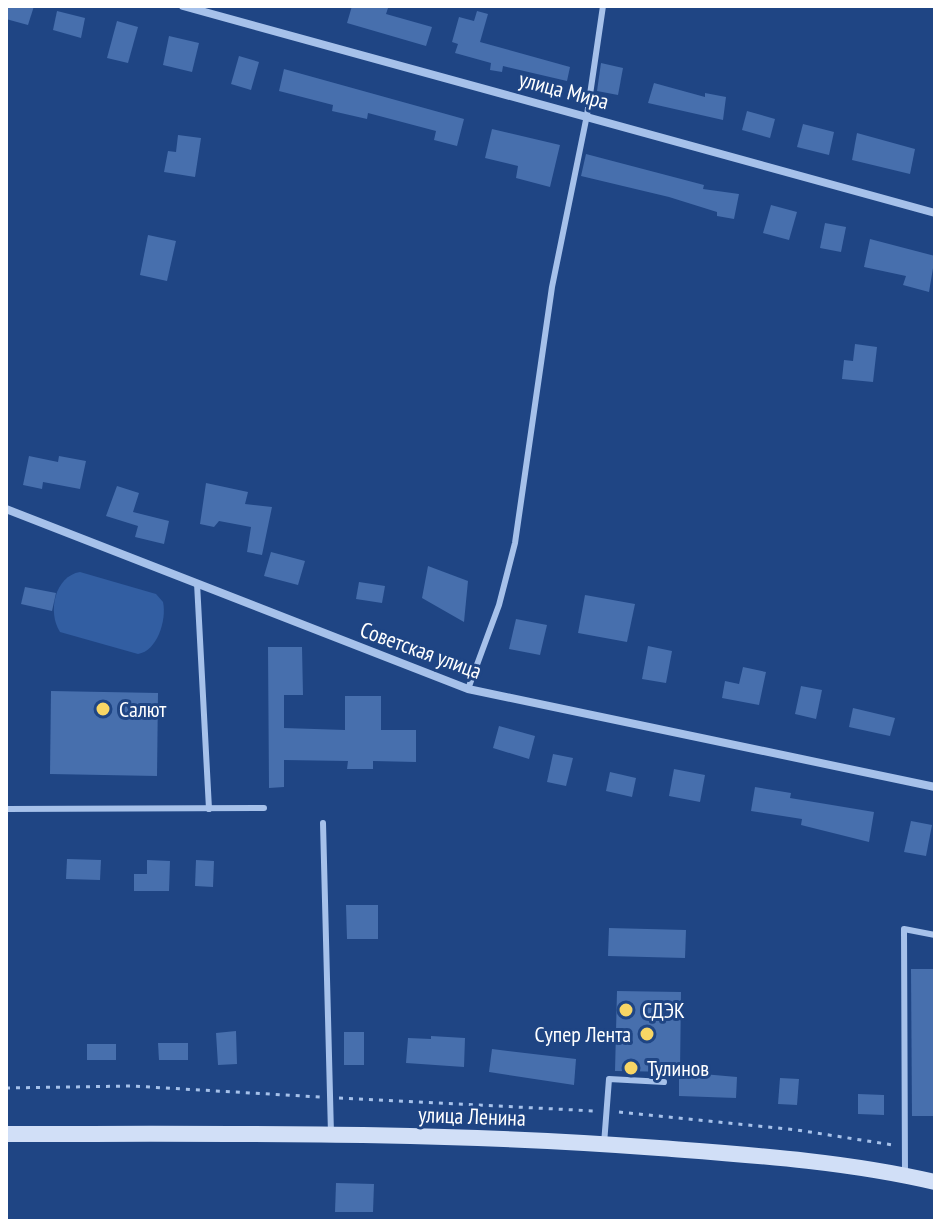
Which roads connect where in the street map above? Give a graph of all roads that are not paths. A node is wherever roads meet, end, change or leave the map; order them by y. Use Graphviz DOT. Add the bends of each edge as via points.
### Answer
graph roads {
  1 [pos="183,6"];
  2 [pos="603,6"];
  3 [pos="587,115"];
  4 [pos="935,213"];
  5 [pos="6,509"];
  6 [pos="197,583"];
  7 [pos="468,689"];
  8 [pos="935,787"];
  9 [pos="264,808"];
  10 [pos="6,809"];
  11 [pos="209,809"];
  12 [pos="323,823"];
  13 [pos="935,935"];
  14 [pos="664,1082"];
  15 [pos="6,1134"];
  16 [pos="331,1134"];
  17 [pos="604,1144"];
  18 [pos="905,1175"];
  19 [pos="935,1182"];
  1 -- 3 [label="street, улица Мира"];
  2 -- 3 [label="lane"];
  3 -- 4 [label="street, улица Мира"];
  3 -- 7 [label="lane" via="552,287 515,543"];
  5 -- 6 [label="street, Советская улица"];
  6 -- 7 [label="street, Советская улица"];
  6 -- 11 [label="lane"];
  7 -- 8 [label="street, Советская улица"];
  9 -- 11 [label="lane"];
  10 -- 11 [label="lane"];
  12 -- 16 [label="lane"];
  13 -- 18 [label="lane" via="904,929"];
  14 -- 17 [label="lane" via="609,1079"];
  15 -- 16 [label="street, улица Ленина"];
  16 -- 17 [label="street, улица Ленина"];
  17 -- 18 [label="street, улица Ленина" via="742,1154"];
  18 -- 19 [label="street, улица Ленина"];
}
